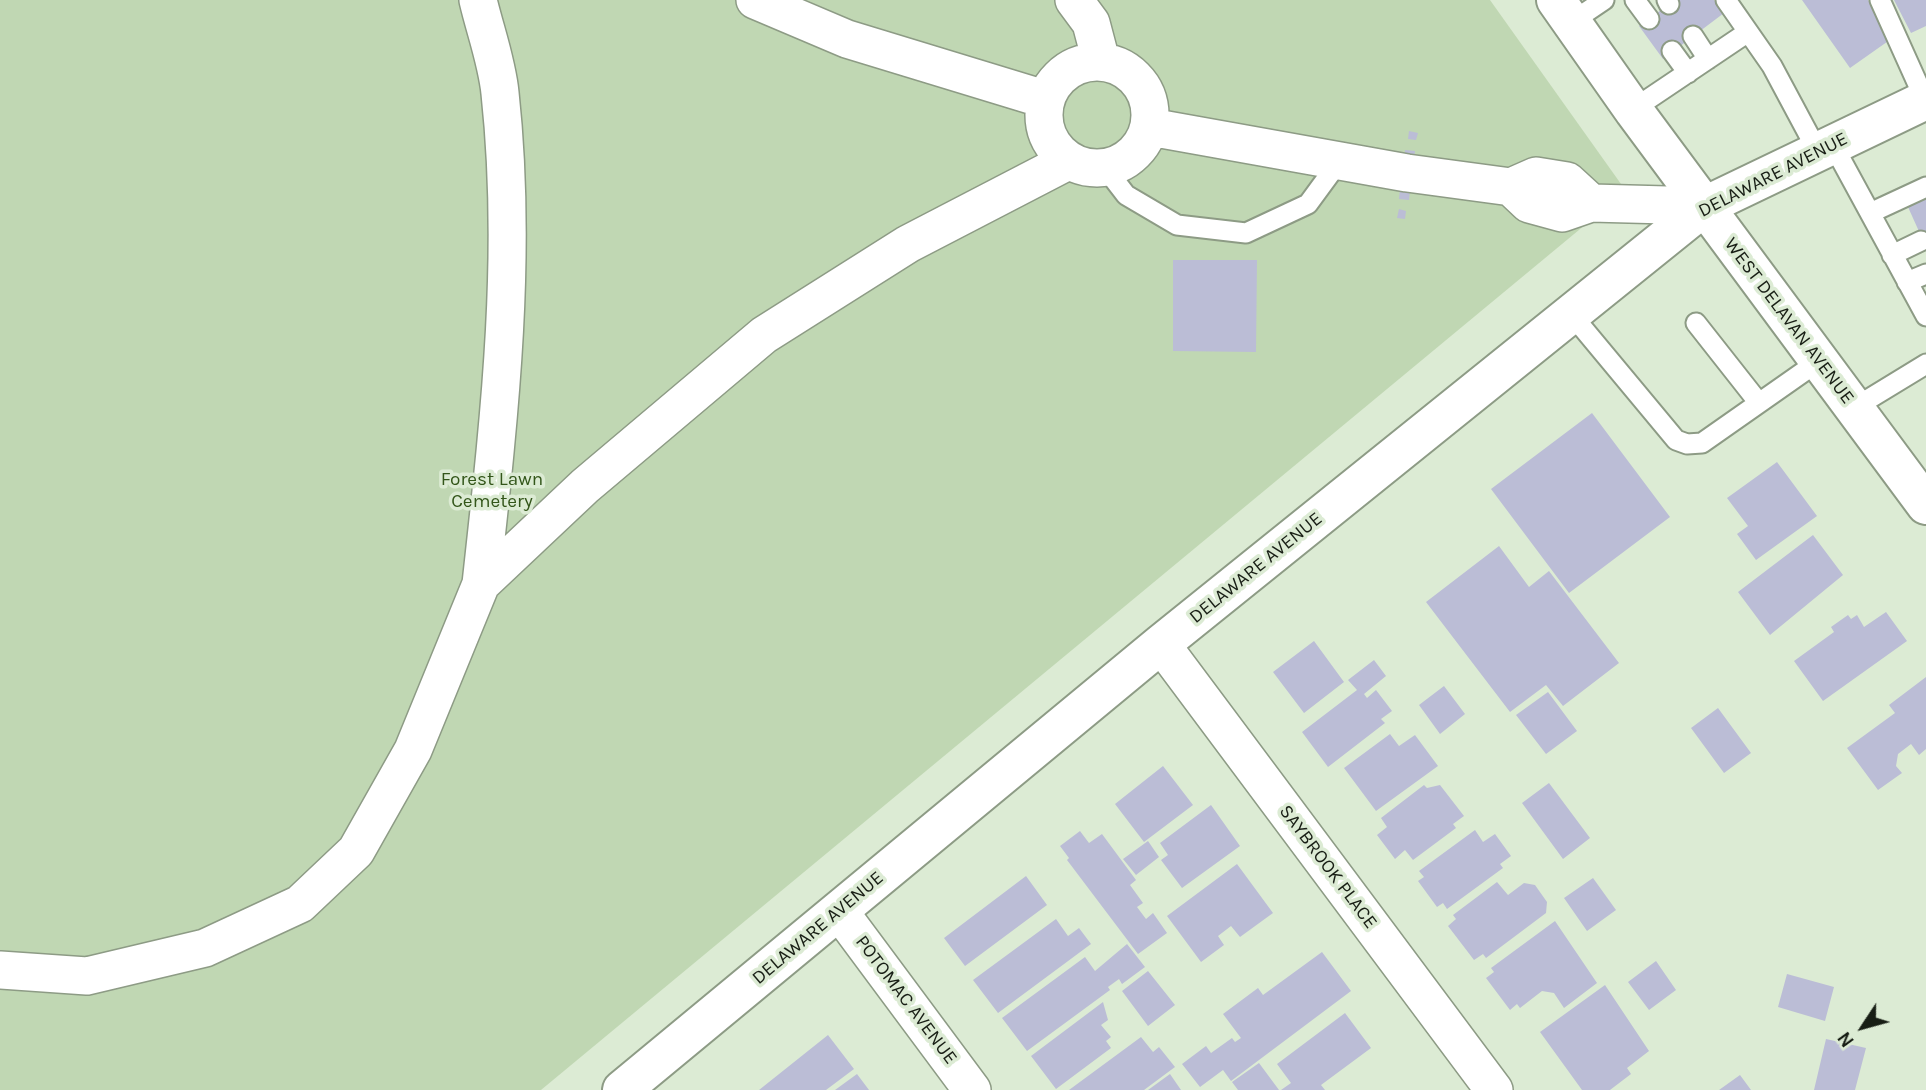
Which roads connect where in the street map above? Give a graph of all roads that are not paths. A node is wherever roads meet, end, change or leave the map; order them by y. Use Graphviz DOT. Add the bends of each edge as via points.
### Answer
graph roads {
  1 [pos="478,0"];
  2 [pos="755,0"];
  3 [pos="1074,0"];
  4 [pos="1604,0"];
  5 [pos="1635,0"];
  6 [pos="1726,0"];
  7 [pos="1880,0"];
  8 [pos="1564,11"];
  9 [pos="1649,19"];
  10 [pos="1748,32"];
  11 [pos="1693,36"];
  12 [pos="1672,51"];
  13 [pos="1708,59"];
  14 [pos="1101,61"];
  15 [pos="1688,73"];
  16 [pos="1044,99"];
  17 [pos="1926,100"];
  18 [pos="1635,108"];
  19 [pos="1150,127"];
  20 [pos="1825,148"];
  21 [pos="1341,159"];
  22 [pos="1068,161"];
  23 [pos="1106,169"];
  24 [pos="1926,187"];
  25 [pos="1705,206"];
  26 [pos="1870,213"];
  27 [pos="1921,241"];
  28 [pos="1892,255"];
  29 [pos="1926,274"];
  30 [pos="1907,282"];
  31 [pos="1572,315"];
  32 [pos="1926,316"];
  33 [pos="1696,323"];
  34 [pos="1819,361"];
  35 [pos="1926,364"];
  36 [pos="1759,403"];
  37 [pos="1854,408"];
  38 [pos="1926,505"];
  39 [pos="481,584"];
  40 [pos="1161,644"];
  41 [pos="839,911"];
  42 [pos="0,971"];
  43 [pos="622,1090"];
  44 [pos="972,1090"];
  45 [pos="1494,1090"];
  1 -- 39 [label="street" via="500,90 510,248 503,384"];
  2 -- 16 [label="street" via="847,39"];
  3 -- 14 [label="street" via="1091,23"];
  4 -- 8 [label="lane"];
  5 -- 9 [label="lane"];
  6 -- 10 [label="lane"];
  7 -- 17 [label="lane"];
  8 -- 18 [label="main road, WEST DELAVAN AVENUE"];
  10 -- 13 [label="lane"];
  10 -- 20 [label="lane"];
  11 -- 13 [label="lane"];
  12 -- 15 [label="lane"];
  13 -- 15 [label="lane"];
  14 -- 16 [label="street" via="1065,72"];
  14 -- 19 [label="street" via="1134,77 1150,108"];
  15 -- 18 [label="lane"];
  16 -- 22 [label="street" via="1043,122 1049,140"];
  17 -- 20 [label="main road, DELAWARE AVENUE"];
  18 -- 25 [label="main road, WEST DELAVAN AVENUE"];
  19 -- 21 [label="street"];
  19 -- 23 [label="street" via="1138,150"];
  20 -- 25 [label="main road, DELAWARE AVENUE"];
  20 -- 26 [label="lane"];
  21 -- 23 [label="lane" via="1308,204 1246,233 1177,225 1126,195"];
  21 -- 25 [label="street" via="1511,187 1529,204 1562,213 1591,203"];
  22 -- 23 [label="street"];
  22 -- 39 [label="street" via="908,244 764,335 585,486"];
  24 -- 26 [label="lane"];
  25 -- 31 [label="main road, DELAWARE AVENUE"];
  25 -- 34 [label="main road, WEST DELAVAN AVENUE"];
  26 -- 28 [label="lane"];
  27 -- 28 [label="lane"];
  28 -- 30 [label="lane"];
  29 -- 30 [label="lane"];
  30 -- 32 [label="lane"];
  31 -- 36 [label="lane" via="1676,440 1702,443"];
  31 -- 40 [label="main road, DELAWARE AVENUE"];
  33 -- 36 [label="lane"];
  34 -- 36 [label="lane"];
  34 -- 37 [label="main road, WEST DELAVAN AVENUE"];
  35 -- 37 [label="lane"];
  37 -- 38 [label="main road, WEST DELAVAN AVENUE"];
  39 -- 42 [label="street" via="413,750 382,806 356,851 300,905 205,948 86,976"];
  40 -- 41 [label="main road, DELAWARE AVENUE"];
  40 -- 45 [label="street, SAYBROOK PLACE"];
  41 -- 43 [label="main road, DELAWARE AVENUE"];
  41 -- 44 [label="street, POTOMAC AVENUE"];
}
